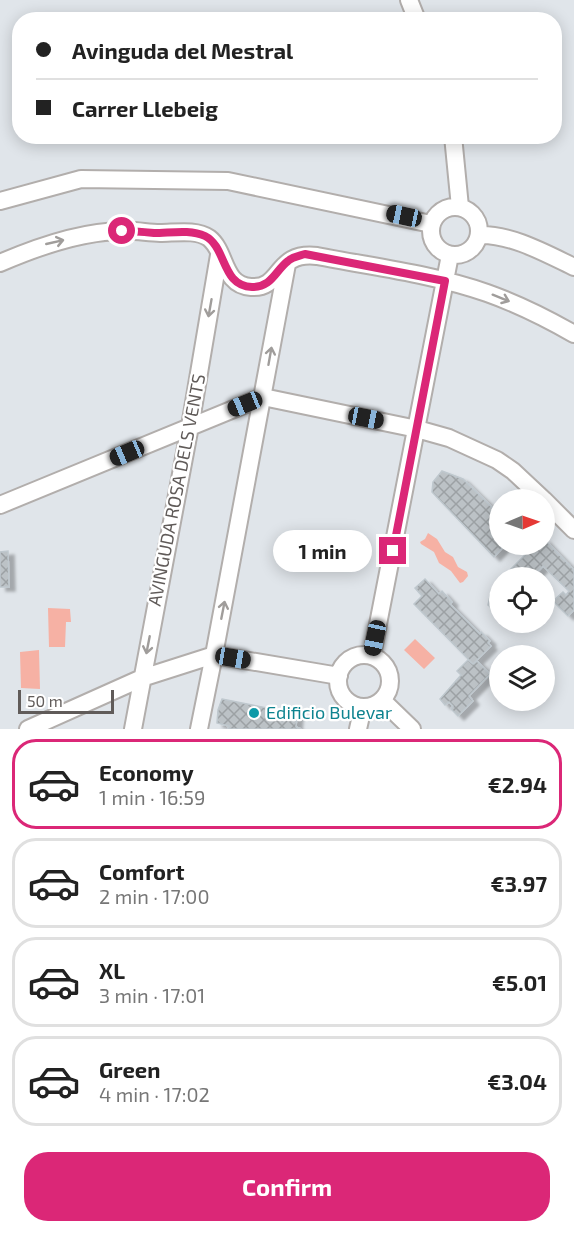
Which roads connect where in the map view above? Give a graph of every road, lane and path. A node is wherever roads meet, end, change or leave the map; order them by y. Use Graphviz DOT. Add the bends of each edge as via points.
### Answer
graph roads {
  1 [pos="454,144"];
  2 [pos="0,201"];
  3 [pos="460,207"];
  4 [pos="431,224"];
  5 [pos="479,235"];
  6 [pos="220,251"];
  7 [pos="450,255"];
  8 [pos="288,260"];
  9 [pos="0,262"];
  10 [pos="574,267"];
  11 [pos="445,281"];
  12 [pos="574,334"];
  13 [pos="263,397"];
  14 [pos="190,426"];
  15 [pos="417,429"];
  16 [pos="532,489"];
  17 [pos="0,505"];
  18 [pos="555,511"];
  19 [pos="574,530"];
  20 [pos="214,655"];
  21 [pos="372,655"];
  22 [pos="339,676"];
  23 [pos="142,678"];
  24 [pos="382,700"];
  25 [pos="363,707"];
  26 [pos="28,729"];
  27 [pos="133,729"];
  28 [pos="199,729"];
  29 [pos="358,729"];
  30 [pos="412,729"];
  1 -- 3 [label="street"];
  2 -- 4 [label="street" via="81,178 228,181"];
  3 -- 4 [label="street" via="446,208"];
  3 -- 5 [label="street" via="477,220"];
  4 -- 7 [label="street" via="436,247"];
  5 -- 7 [label="street" via="469,251"];
  5 -- 10 [label="street" via="515,241"];
  6 -- 8 [label="street" via="227,272 252,287 271,281"];
  9 -- 6 [label="street, one-way" via="36,247 122,231 201,234"];
  6 -- 14 [label="street, AVINGUDA ROSA DELS VENTS, one-way"];
  7 -- 11 [label="street"];
  8 -- 11 [label="street" via="305,254"];
  13 -- 8 [label="street, one-way"];
  11 -- 12 [label="street, one-way" via="539,314"];
  11 -- 15 [label="street"];
  13 -- 14 [label="street"];
  13 -- 15 [label="street"];
  20 -- 13 [label="street, one-way"];
  14 -- 17 [label="street"];
  14 -- 23 [label="street, AVINGUDA ROSA DELS VENTS, one-way"];
  15 -- 16 [label="street" via="489,456"];
  15 -- 21 [label="street"];
  18 -- 19 [label="street"];
  20 -- 22 [label="street"];
  20 -- 23 [label="street"];
  20 -- 28 [label="street"];
  21 -- 22 [label="street" via="363,654 347,661"];
  21 -- 24 [label="street" via="388,671 390,686"];
  22 -- 25 [label="street" via="344,697"];
  23 -- 26 [label="street"];
  23 -- 27 [label="street, AVINGUDA ROSA DELS VENTS"];
  24 -- 25 [label="street"];
  24 -- 30 [label="street"];
  25 -- 29 [label="street"];
}
